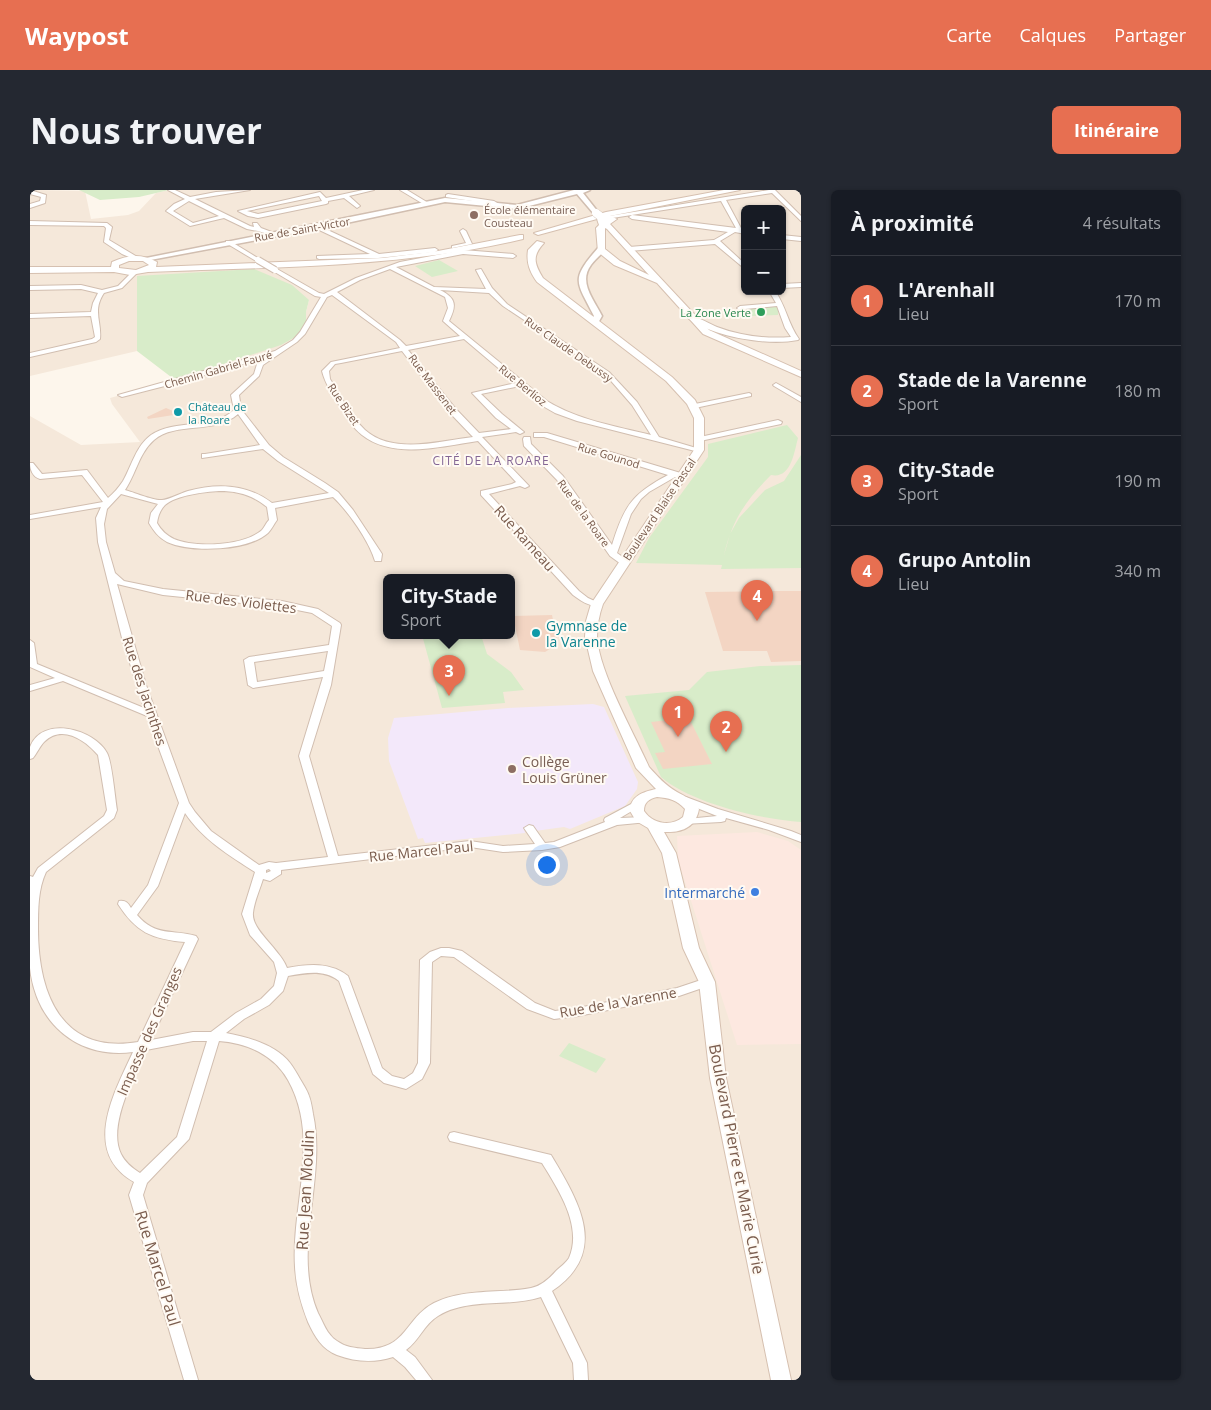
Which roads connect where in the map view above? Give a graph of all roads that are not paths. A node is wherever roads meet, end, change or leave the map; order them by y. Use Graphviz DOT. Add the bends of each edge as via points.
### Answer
graph roads {
  1 [pos="171,190"];
  2 [pos="247,190"];
  3 [pos="372,190"];
  4 [pos="403,190"];
  5 [pos="587,190"];
  6 [pos="736,190"];
  7 [pos="578,191"];
  8 [pos="774,191"];
  9 [pos="30,192"];
  10 [pos="449,193"];
  11 [pos="345,196"];
  12 [pos="190,200"];
  13 [pos="325,200"];
  14 [pos="724,200"];
  15 [pos="438,201"];
  16 [pos="427,204"];
  17 [pos="30,206"];
  18 [pos="357,206"];
  19 [pos="499,206"];
  20 [pos="624,214"];
  21 [pos="224,216"];
  22 [pos="253,216"];
  23 [pos="801,219"];
  24 [pos="605,220"];
  25 [pos="575,222"];
  26 [pos="30,223"];
  27 [pos="317,227"];
  28 [pos="260,229"];
  29 [pos="464,230"];
  30 [pos="740,231"];
  31 [pos="538,233"];
  32 [pos="274,234"];
  33 [pos="786,238"];
  34 [pos="523,240"];
  35 [pos="544,240"];
  36 [pos="801,240"];
  37 [pos="716,241"];
  38 [pos="228,242"];
  39 [pos="629,249"];
  40 [pos="532,250"];
  41 [pos="601,250"];
  42 [pos="378,256"];
  43 [pos="513,256"];
  44 [pos="319,257"];
  45 [pos="119,263"];
  46 [pos="147,263"];
  47 [pos="741,263"];
  48 [pos="392,268"];
  49 [pos="30,270"];
  50 [pos="479,270"];
  51 [pos="135,272"];
  52 [pos="126,279"];
  53 [pos="661,284"];
  54 [pos="801,285"];
  55 [pos="786,286"];
  56 [pos="30,288"];
  57 [pos="434,288"];
  58 [pos="491,291"];
  59 [pos="102,292"];
  60 [pos="332,292"];
  61 [pos="775,295"];
  62 [pos="325,296"];
  63 [pos="734,302"];
  64 [pos="781,304"];
  65 [pos="740,308"];
  66 [pos="93,314"];
  67 [pos="30,316"];
  68 [pos="748,316"];
  69 [pos="691,318"];
  70 [pos="595,321"];
  71 [pos="465,337"];
  72 [pos="406,348"];
  73 [pos="276,352"];
  74 [pos="30,356"];
  75 [pos="801,374"];
  76 [pos="520,384"];
  77 [pos="776,385"];
  78 [pos="122,394"];
  79 [pos="749,395"];
  80 [pos="801,400"];
  81 [pos="695,406"];
  82 [pos="238,410"];
  83 [pos="778,422"];
  84 [pos="518,431"];
  85 [pos="536,435"];
  86 [pos="478,437"];
  87 [pos="656,438"];
  88 [pos="527,439"];
  89 [pos="700,439"];
  90 [pos="265,446"];
  91 [pos="699,450"];
  92 [pos="205,456"];
  93 [pos="31,469"];
  94 [pos="677,476"];
  95 [pos="523,484"];
  96 [pos="120,491"];
  97 [pos="335,494"];
  98 [pos="108,503"];
  99 [pos="163,504"];
  100 [pos="271,506"];
  101 [pos="30,517"];
  102 [pos="613,554"];
  103 [pos="378,559"];
  104 [pos="624,562"];
  105 [pos="110,574"];
  106 [pos="597,604"];
  107 [pos="30,643"];
  108 [pos="334,647"];
  109 [pos="32,664"];
  110 [pos="328,673"];
  111 [pos="64,678"];
  112 [pos="30,688"];
  113 [pos="150,714"];
  114 [pos="30,756"];
  115 [pos="643,768"];
  116 [pos="671,794"];
  117 [pos="686,800"];
  118 [pos="640,801"];
  119 [pos="184,803"];
  120 [pos="736,819"];
  121 [pos="648,823"];
  122 [pos="683,824"];
  123 [pos="601,826"];
  124 [pos="529,828"];
  125 [pos="801,839"];
  126 [pos="542,847"];
  127 [pos="669,853"];
  128 [pos="334,861"];
  129 [pos="268,871"];
  130 [pos="33,881"];
  131 [pos="123,904"];
  132 [pos="131,916"];
  133 [pos="283,973"];
  134 [pos="707,982"];
  135 [pos="33,986"];
  136 [pos="214,1036"];
  137 [pos="142,1047"];
  138 [pos="454,1137"];
  139 [pos="141,1180"];
  140 [pos="544,1289"];
  141 [pos="394,1349"];
  142 [pos="191,1380"];
  143 [pos="425,1380"];
  144 [pos="581,1380"];
  145 [pos="781,1380"];
  1 -- 12 [label="street"];
  2 -- 12 [label="street"];
  3 -- 11 [label="street"];
  4 -- 16 [label="street"];
  5 -- 7 [label="street, Rue de Saint-Victor"];
  6 -- 25 [label="main road"];
  7 -- 19 [label="street, Rue de Saint-Victor" via="517,207"];
  7 -- 24 [label="street"];
  8 -- 14 [label="street"];
  8 -- 23 [label="street"];
  9 -- 17 [label="street" via="44,196 43,202"];
  10 -- 15 [label="street"];
  10 -- 19 [label="street"];
  11 -- 13 [label="street"];
  11 -- 18 [label="street"];
  12 -- 21 [label="street"];
  12 -- 21 [label="street" via="169,211 192,225"];
  13 -- 22 [label="street"];
  13 -- 22 [label="street" via="320,194 241,211"];
  14 -- 20 [label="street"];
  14 -- 30 [label="street"];
  15 -- 16 [label="street, Rue de Saint-Victor"];
  15 -- 19 [label="street, Rue de Saint-Victor"];
  16 -- 27 [label="street, Rue de Saint-Victor"];
  20 -- 24 [label="street"];
  20 -- 30 [label="street"];
  21 -- 28 [label="street" via="249,228"];
  22 -- 28 [label="street" via="253,223"];
  24 -- 39 [label="main road"];
  24 -- 41 [label="main road" via="600,228"];
  25 -- 31 [label="main road"];
  25 -- 35 [label="main road" via="552,232"];
  26 -- 45 [label="street" via="105,224 108,227 106,241"];
  27 -- 32 [label="street, Rue de Saint-Victor"];
  27 -- 42 [label="street"];
  28 -- 32 [label="street"];
  29 -- 42 [label="street" via="469,244"];
  30 -- 37 [label="street"];
  31 -- 34 [label="main road" via="528,233"];
  31 -- 35 [label="main road"];
  32 -- 38 [label="street, Rue de Saint-Victor"];
  33 -- 36 [label="street"];
  34 -- 35 [label="main road"];
  34 -- 40 [label="main road"];
  34 -- 46 [label="main road" via="349,263 169,270"];
  35 -- 40 [label="main road"];
  37 -- 39 [label="street"];
  37 -- 47 [label="street"];
  38 -- 46 [label="street, Rue de Saint-Victor" via="166,255"];
  38 -- 62 [label="street, bridge" via="317,295"];
  39 -- 53 [label="main road"];
  40 -- 70 [label="main road" via="532,266 540,280"];
  41 -- 53 [label="main road" via="617,263"];
  41 -- 70 [label="street" via="582,272 581,282 598,316"];
  42 -- 44 [label="street"];
  43 -- 48 [label="street, Chemin Gabriel Fauré" via="463,252 402,263"];
  45 -- 46 [label="main road"];
  45 -- 49 [label="main road" via="92,268"];
  45 -- 51 [label="main road"];
  45 -- 52 [label="street"];
  46 -- 51 [label="main road"];
  48 -- 57 [label="street, Rue Berlioz"];
  48 -- 60 [label="street, Chemin Gabriel Fauré"];
  50 -- 58 [label="street, Rue Claude Debussy"];
  51 -- 52 [label="street"];
  52 -- 59 [label="street" via="120,287"];
  53 -- 69 [label="main road"];
  54 -- 55 [label="street"];
  56 -- 59 [label="street" via="81,287"];
  57 -- 58 [label="street"];
  57 -- 71 [label="street, Rue Berlioz" via="451,302 452,309 446,321"];
  58 -- 87 [label="street, Rue Claude Debussy" via="505,305 619,384 630,395"];
  59 -- 66 [label="street"];
  60 -- 62 [label="street, Chemin Gabriel Fauré"];
  60 -- 72 [label="street, Rue Massenet"];
  61 -- 64 [label="street"];
  62 -- 73 [label="street, Chemin Gabriel Fauré" via="303,333"];
  63 -- 65 [label="street"];
  64 -- 65 [label="street"];
  64 -- 69 [label="street" via="786,327 796,339 761,340 734,336"];
  65 -- 68 [label="street"];
  66 -- 67 [label="street"];
  66 -- 74 [label="street" via="98,338 94,341"];
  69 -- 75 [label="main road" via="706,332"];
  70 -- 81 [label="main road" via="669,379"];
  71 -- 72 [label="street, Rue Bizet"];
  71 -- 76 [label="street, Rue Berlioz"];
  72 -- 86 [label="street, Rue Massenet" via="452,410"];
  72 -- 86 [label="street, Rue Bizet" via="340,361 328,367 325,372 327,378 353,421 374,440 387,445"];
  73 -- 78 [label="street, Chemin Gabriel Fauré"];
  73 -- 82 [label="street" via="260,364 257,374 235,395"];
  76 -- 84 [label="street, Rue de la Roare" via="476,393"];
  76 -- 87 [label="street, Rue Berlioz" via="558,411"];
  77 -- 80 [label="street"];
  79 -- 81 [label="street"];
  81 -- 89 [label="main road, Boulevard Blaise Pascal" via="700,417"];
  82 -- 90 [label="street"];
  82 -- 96 [label="street" via="216,422 157,435 145,444"];
  83 -- 89 [label="street"];
  84 -- 85 [label="street"];
  84 -- 86 [label="street"];
  84 -- 88 [label="street, Rue de la Roare" via="518,436"];
  85 -- 88 [label="street"];
  85 -- 94 [label="street, Rue Gounod"];
  86 -- 95 [label="street, Rue Massenet"];
  87 -- 91 [label="street, Rue Berlioz"];
  88 -- 102 [label="street, Rue de la Roare" via="527,444 562,482"];
  89 -- 91 [label="main road, Boulevard Blaise Pascal"];
  90 -- 92 [label="street"];
  90 -- 97 [label="street"];
  91 -- 94 [label="main road, Boulevard Blaise Pascal"];
  93 -- 98 [label="street" via="40,477 84,472"];
  94 -- 102 [label="street, Boulevard Blaise Pascal" via="651,486 636,498 625,516"];
  94 -- 104 [label="main road, Boulevard Blaise Pascal"];
  95 -- 106 [label="street, Rue Rameau" via="484,492 576,593"];
  96 -- 98 [label="street"];
  96 -- 99 [label="street"];
  97 -- 100 [label="street"];
  97 -- 103 [label="street" via="349,508"];
  98 -- 101 [label="street"];
  98 -- 105 [label="street, Rue des Jacinthes" via="100,516 100,528"];
  99 -- 100 [label="street" via="193,491 218,489 250,492"];
  99 -- 100 [label="street" via="153,523 160,534 196,547 224,546 258,536 270,528 275,519"];
  102 -- 104 [label="street, Rue de la Roare"];
  104 -- 106 [label="main road, Boulevard Blaise Pascal"];
  105 -- 108 [label="street, Rue des Violettes" via="121,583 163,592 282,604 315,611 337,625"];
  105 -- 113 [label="street, Rue des Jacinthes"];
  106 -- 115 [label="main road, Boulevard Blaise Pascal" via="591,621 593,654"];
  107 -- 109 [label="street"];
  108 -- 110 [label="street, Rue des Violettes"];
  108 -- 110 [label="street" via="249,660 252,685"];
  109 -- 111 [label="street"];
  110 -- 128 [label="street, Rue des Violettes" via="304,756"];
  111 -- 112 [label="street"];
  111 -- 113 [label="street"];
  113 -- 119 [label="street, Rue des Jacinthes"];
  114 -- 130 [label="street" via="43,738 51,733 73,731 103,754 112,810 109,818 42,870"];
  115 -- 116 [label="main road, Boulevard Blaise Pascal"];
  115 -- 118 [label="main road, Boulevard Blaise Pascal"];
  116 -- 117 [label="main road"];
  116 -- 118 [label="main road" via="657,793"];
  117 -- 120 [label="street" via="707,811"];
  117 -- 122 [label="main road" via="693,813"];
  118 -- 121 [label="main road" via="638,815"];
  118 -- 123 [label="street, Rue Marcel Paul"];
  119 -- 129 [label="street, Rue des Jacinthes" via="226,849"];
  119 -- 132 [label="street" via="153,886"];
  120 -- 122 [label="street" via="706,818"];
  120 -- 125 [label="street"];
  121 -- 122 [label="main road" via="663,828"];
  121 -- 123 [label="street, Rue Marcel Paul" via="616,822"];
  121 -- 127 [label="main road"];
  122 -- 127 [label="main road" via="672,834"];
  123 -- 126 [label="street, Rue Marcel Paul"];
  124 -- 126 [label="street"];
  126 -- 128 [label="street, Rue Marcel Paul" via="503,849 470,844"];
  127 -- 134 [label="main road, Boulevard Pierre et Marie Curie" via="691,948"];
  128 -- 129 [label="street, Rue Marcel Paul"];
  129 -- 133 [label="street, Rue Marcel Paul" via="247,914 249,924 280,961"];
  130 -- 135 [label="street, Rue Jean Moulin"];
  131 -- 132 [label="street, Impasse des Granges"];
  132 -- 137 [label="street, Impasse des Granges" via="151,933 192,939"];
  133 -- 134 [label="street, Rue de la Varenne" via="326,969 338,972 344,979 377,1071 388,1080 406,1084 418,1076 424,1063 426,960 436,952 458,954 531,1006 554,1015 679,992"];
  133 -- 136 [label="street" via="279,988 265,1002"];
  134 -- 145 [label="main road, Boulevard Pierre et Marie Curie" via="720,1086"];
  135 -- 137 [label="street, Rue Jean Moulin" via="65,1031 92,1045 120,1049"];
  136 -- 137 [label="street, Rue Jean Moulin"];
  136 -- 139 [label="street" via="183,1139"];
  136 -- 141 [label="street, Rue Jean Moulin" via="264,1048 286,1066 302,1090 309,1117 310,1161 302,1263 304,1297 313,1320 327,1343 343,1352 366,1356"];
  137 -- 139 [label="street, Impasse des Granges" via="119,1097 111,1137 114,1153 125,1172"];
  138 -- 140 [label="street" via="546,1159 570,1200 579,1233 575,1260"];
  139 -- 142 [label="street, Rue Marcel Paul" via="136,1195"];
  140 -- 141 [label="street" via="531,1294 454,1302 430,1313 404,1344"];
  140 -- 144 [label="street" via="580,1363"];
  141 -- 143 [label="street"];
}
